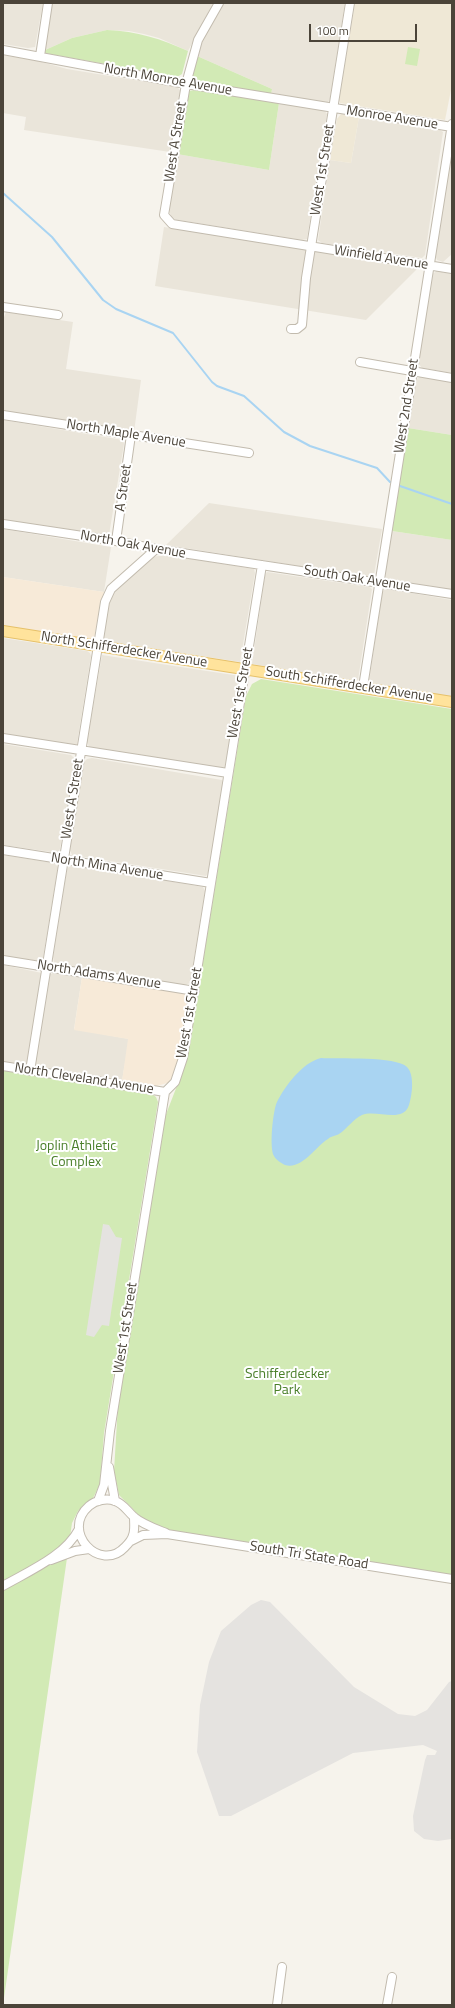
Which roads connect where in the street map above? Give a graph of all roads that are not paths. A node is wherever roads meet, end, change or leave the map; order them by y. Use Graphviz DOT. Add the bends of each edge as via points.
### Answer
graph roads {
  1 [pos="48,3"];
  2 [pos="219,3"];
  3 [pos="350,3"];
  4 [pos="3,50"];
  5 [pos="40,56"];
  6 [pos="186,84"];
  7 [pos="333,108"];
  8 [pos="452,126"];
  9 [pos="164,216"];
  10 [pos="311,246"];
  11 [pos="430,265"];
  12 [pos="452,269"];
  13 [pos="3,308"];
  14 [pos="58,315"];
  15 [pos="291,329"];
  16 [pos="360,362"];
  17 [pos="413,371"];
  18 [pos="452,378"];
  19 [pos="3,416"];
  20 [pos="131,435"];
  21 [pos="249,453"];
  22 [pos="3,524"];
  23 [pos="116,541"];
  24 [pos="156,549"];
  25 [pos="262,565"];
  26 [pos="380,582"];
  27 [pos="452,594"];
  28 [pos="3,631"];
  29 [pos="97,646"];
  30 [pos="246,669"];
  31 [pos="363,687"];
  32 [pos="452,702"];
  33 [pos="3,738"];
  34 [pos="80,750"];
  35 [pos="228,774"];
  36 [pos="3,850"];
  37 [pos="63,860"];
  38 [pos="211,883"];
  39 [pos="3,960"];
  40 [pos="47,967"];
  41 [pos="195,990"];
  42 [pos="3,1066"];
  43 [pos="30,1071"];
  44 [pos="165,1092"];
  45 [pos="108,1456"];
  46 [pos="98,1501"];
  47 [pos="115,1501"];
  48 [pos="134,1517"];
  49 [pos="79,1529"];
  50 [pos="167,1534"];
  51 [pos="131,1541"];
  52 [pos="88,1549"];
  53 [pos="42,1563"];
  54 [pos="452,1579"];
  55 [pos="3,1586"];
  56 [pos="282,1967"];
  57 [pos="392,1976"];
  58 [pos="276,2005"];
  59 [pos="387,2005"];
  1 -- 5 [label="street"];
  2 -- 6 [label="street, West A Street" via="196,44"];
  3 -- 7 [label="street, West 1st Street"];
  4 -- 5 [label="street, North Monroe Avenue"];
  5 -- 6 [label="street, North Monroe Avenue"];
  6 -- 7 [label="street, North Monroe Avenue"];
  6 -- 9 [label="street, West A Street"];
  7 -- 8 [label="street, Monroe Avenue"];
  7 -- 10 [label="street, West 1st Street"];
  8 -- 11 [label="street, West 2nd Street"];
  9 -- 10 [label="street, Winfield Avenue" via="172,224"];
  10 -- 11 [label="street, Winfield Avenue"];
  10 -- 15 [label="street, West 1st Street" via="302,325 297,329"];
  11 -- 12 [label="street, Winfield Avenue"];
  11 -- 17 [label="street, West 2nd Street"];
  13 -- 14 [label="street"];
  16 -- 17 [label="street"];
  17 -- 18 [label="street"];
  17 -- 26 [label="street, West 2nd Street"];
  19 -- 20 [label="street, North Maple Avenue"];
  20 -- 21 [label="street, North Maple Avenue"];
  20 -- 23 [label="street, A Street"];
  22 -- 23 [label="street, North Oak Avenue"];
  23 -- 24 [label="street, North Oak Avenue"];
  24 -- 25 [label="street, North Oak Avenue"];
  24 -- 29 [label="street, West A Street" via="110,589"];
  25 -- 26 [label="street, South Oak Avenue"];
  25 -- 30 [label="street, West 1st Street"];
  26 -- 27 [label="street, South Oak Avenue"];
  26 -- 31 [label="street, West 2nd Street"];
  28 -- 29 [label="main road, North Schifferdecker Avenue"];
  29 -- 30 [label="main road, North Schifferdecker Avenue"];
  29 -- 34 [label="street, West A Street"];
  30 -- 31 [label="main road, South Schifferdecker Avenue"];
  30 -- 35 [label="street, West 1st Street"];
  31 -- 32 [label="main road, South Schifferdecker Avenue"];
  33 -- 34 [label="street"];
  34 -- 35 [label="street"];
  34 -- 37 [label="street, West A Street"];
  35 -- 38 [label="street, West 1st Street"];
  36 -- 37 [label="street, North Mina Avenue"];
  37 -- 38 [label="street, North Mina Avenue"];
  37 -- 40 [label="street, West A Street"];
  38 -- 41 [label="street, West 1st Street"];
  39 -- 40 [label="street, North Adams Avenue"];
  40 -- 41 [label="street, North Adams Avenue"];
  40 -- 43 [label="street, West A Street"];
  41 -- 44 [label="street, West 1st Street" via="180,1070 175,1082"];
  42 -- 43 [label="street, North Cleveland Avenue"];
  43 -- 44 [label="street, North Cleveland Avenue"];
  44 -- 45 [label="street, West 1st Street" via="111,1423"];
  45 -- 46 [label="street, West 1st Street" via="104,1485"];
  45 -- 47 [label="street, West 1st Street"];
  46 -- 47 [label="street"];
  46 -- 49 [label="street" via="84,1512"];
  47 -- 48 [label="street, South Tri State Road" via="124,1505"];
  48 -- 50 [label="street, South Tri State Road"];
  48 -- 51 [label="street" via="134,1534"];
  49 -- 52 [label="street"];
  49 -- 53 [label="street" via="73,1540"];
  50 -- 51 [label="street, South Tri State Road" via="142,1535"];
  50 -- 54 [label="street, South Tri State Road"];
  51 -- 52 [label="street, South Tri State Road" via="120,1552 110,1556"];
  52 -- 53 [label="street"];
  53 -- 55 [label="street"];
  56 -- 58 [label="street"];
  57 -- 59 [label="street"];
}
